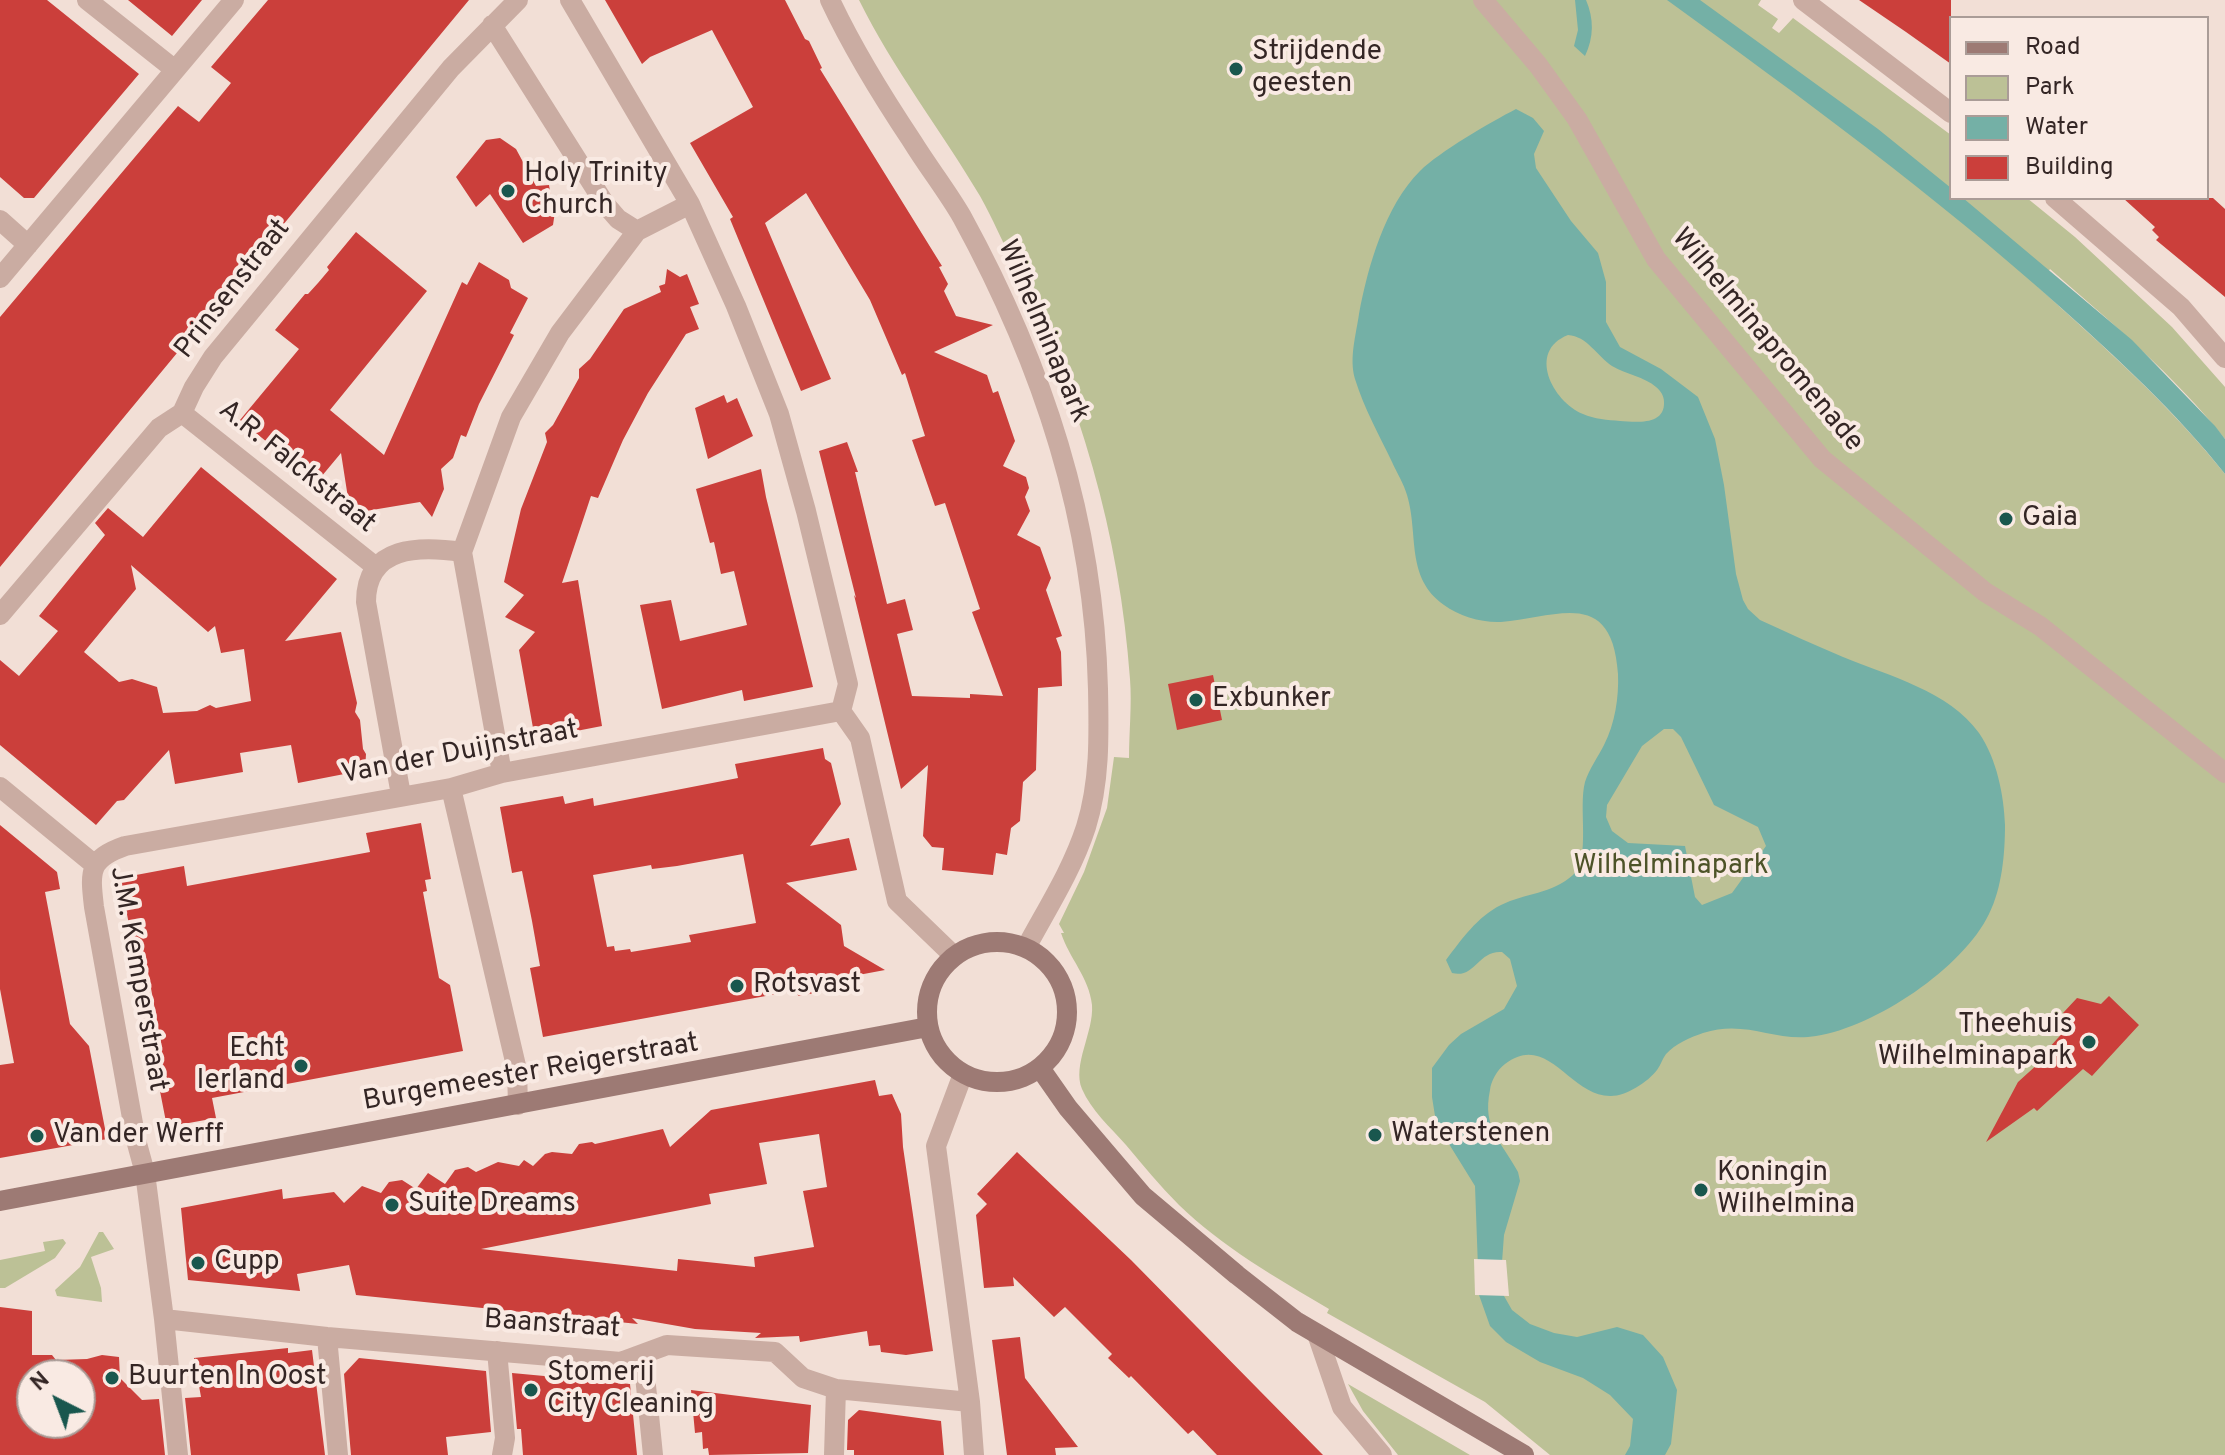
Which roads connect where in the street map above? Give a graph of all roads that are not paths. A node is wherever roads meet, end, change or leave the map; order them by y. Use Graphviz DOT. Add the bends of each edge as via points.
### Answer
graph roads {
  1 [pos="87,0"];
  2 [pos="234,0"];
  3 [pos="518,0"];
  4 [pos="570,0"];
  5 [pos="830,0"];
  6 [pos="1483,0"];
  7 [pos="1803,0"];
  8 [pos="492,25"];
  9 [pos="174,69"];
  10 [pos="1949,111"];
  11 [pos="2057,200"];
  12 [pos="690,204"];
  13 [pos="0,220"];
  14 [pos="637,231"];
  15 [pos="28,245"];
  16 [pos="0,278"];
  17 [pos="2225,358"];
  18 [pos="182,413"];
  19 [pos="462,552"];
  20 [pos="376,567"];
  21 [pos="0,615"];
  22 [pos="841,711"];
  23 [pos="502,773"];
  24 [pos="2225,773"];
  25 [pos="0,787"];
  26 [pos="451,788"];
  27 [pos="401,795"];
  28 [pos="95,865"];
  29 [pos="1027,946"];
  30 [pos="954,956"];
  31 [pos="928,1027"];
  32 [pos="1040,1068"];
  33 [pos="963,1074"];
  34 [pos="518,1105"];
  35 [pos="145,1173"];
  36 [pos="0,1201"];
  37 [pos="164,1319"];
  38 [pos="1317,1334"];
  39 [pos="327,1337"];
  40 [pos="497,1351"];
  41 [pos="643,1356"];
  42 [pos="836,1389"];
  43 [pos="970,1402"];
  44 [pos="178,1455"];
  45 [pos="338,1455"];
  46 [pos="502,1455"];
  47 [pos="653,1455"];
  48 [pos="834,1455"];
  49 [pos="974,1455"];
  50 [pos="1382,1455"];
  51 [pos="1524,1455"];
  1 -- 9 [label="street"];
  2 -- 9 [label="street"];
  3 -- 8 [label="street, Prinsenstraat"];
  4 -- 12 [label="street"];
  5 -- 29 [label="street, Wilhelminapark" via="961,216 1005,305 1044,395 1086,550 1097,641 1097,778 1070,870"];
  6 -- 24 [label="street, Wilhelminapromenade" via="1577,119 1656,259 1822,459 1985,592 2040,626"];
  7 -- 10 [label="street"];
  8 -- 14 [label="street" via="605,204"];
  8 -- 18 [label="street, Prinsenstraat" via="213,357"];
  9 -- 15 [label="street"];
  11 -- 17 [label="street" via="2181,307"];
  12 -- 14 [label="street"];
  12 -- 22 [label="street" via="779,414 848,684"];
  13 -- 15 [label="street"];
  14 -- 19 [label="street" via="560,333 511,417"];
  15 -- 16 [label="street"];
  18 -- 20 [label="street, A.R. Falckstraat"];
  18 -- 21 [label="street, Prinsenstraat" via="159,428"];
  19 -- 20 [label="street" via="429,547 393,554"];
  19 -- 23 [label="street"];
  20 -- 27 [label="street" via="366,585 366,602"];
  22 -- 23 [label="street, Van der Duijnstraat"];
  22 -- 30 [label="street" via="860,738 897,901"];
  23 -- 26 [label="street, Van der Duijnstraat"];
  25 -- 28 [label="street, J.M. Kemperstraat"];
  26 -- 27 [label="street, Van der Duijnstraat"];
  26 -- 34 [label="street" via="517,1070"];
  27 -- 28 [label="street, Van der Duijnstraat" via="125,846 107,852"];
  28 -- 35 [label="street, J.M. Kemperstraat" via="90,875 94,907"];
  29 -- 30 [label="street" via="993,941"];
  29 -- 32 [label="street" via="1051,967 1067,1008 1065,1031"];
  30 -- 31 [label="street" via="930,987"];
  31 -- 33 [label="street" via="935,1046"];
  31 -- 34 [label="street, Burgemeester Reigerstraat"];
  32 -- 33 [label="street" via="1002,1082"];
  32 -- 38 [label="street" via="1143,1196"];
  33 -- 43 [label="street" via="936,1146"];
  34 -- 35 [label="street, Burgemeester Reigerstraat"];
  35 -- 36 [label="street, Burgemeester Reigerstraat"];
  35 -- 37 [label="street"];
  37 -- 39 [label="street, Baanstraat"];
  37 -- 44 [label="street"];
  38 -- 50 [label="street" via="1342,1407"];
  38 -- 51 [label="street"];
  39 -- 40 [label="street, Baanstraat"];
  39 -- 45 [label="street"];
  40 -- 41 [label="street, Baanstraat" via="621,1362"];
  40 -- 46 [label="street"];
  41 -- 42 [label="street, Baanstraat" via="667,1345 775,1352 803,1378"];
  41 -- 47 [label="street"];
  42 -- 43 [label="street, Baanstraat"];
  42 -- 48 [label="street"];
  43 -- 49 [label="street"];
}
